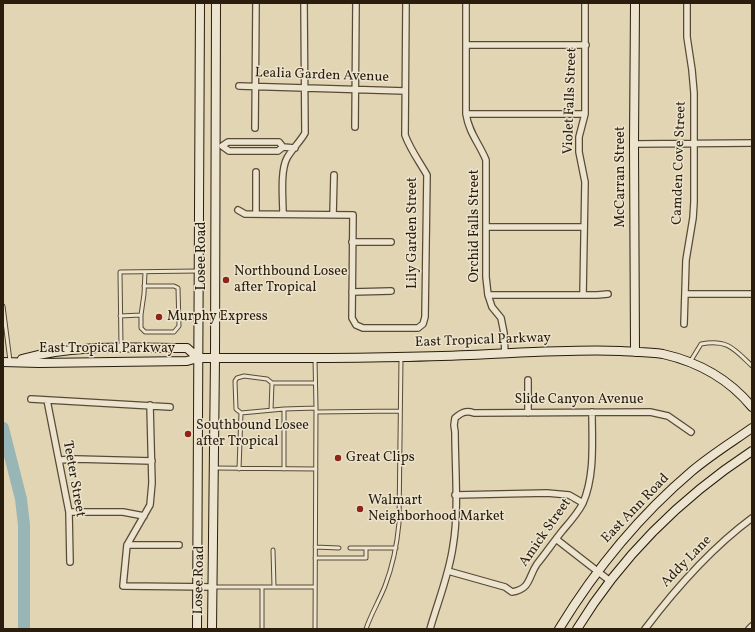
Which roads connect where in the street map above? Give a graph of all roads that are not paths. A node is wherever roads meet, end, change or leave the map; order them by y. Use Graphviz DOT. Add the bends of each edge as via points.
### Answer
graph roads {
  1 [pos="200,3"];
  2 [pos="216,3"];
  3 [pos="256,3"];
  4 [pos="304,3"];
  5 [pos="356,3"];
  6 [pos="406,3"];
  7 [pos="466,3"];
  8 [pos="585,3"];
  9 [pos="635,3"];
  10 [pos="687,3"];
  11 [pos="467,45"];
  12 [pos="586,45"];
  13 [pos="239,86"];
  14 [pos="255,87"];
  15 [pos="304,88"];
  16 [pos="355,89"];
  17 [pos="405,91"];
  18 [pos="466,114"];
  19 [pos="585,114"];
  20 [pos="355,127"];
  21 [pos="255,128"];
  22 [pos="752,143"];
  23 [pos="634,144"];
  24 [pos="694,144"];
  25 [pos="219,146"];
  26 [pos="283,147"];
  27 [pos="295,148"];
  28 [pos="256,172"];
  29 [pos="334,175"];
  30 [pos="238,210"];
  31 [pos="256,214"];
  32 [pos="283,214"];
  33 [pos="333,215"];
  34 [pos="487,227"];
  35 [pos="584,227"];
  36 [pos="352,242"];
  37 [pos="391,242"];
  38 [pos="198,271"];
  39 [pos="145,272"];
  40 [pos="144,286"];
  41 [pos="352,292"];
  42 [pos="391,292"];
  43 [pos="608,294"];
  44 [pos="685,294"];
  45 [pos="752,294"];
  46 [pos="488,295"];
  47 [pos="583,295"];
  48 [pos="3,306"];
  49 [pos="120,316"];
  50 [pos="141,316"];
  51 [pos="684,324"];
  52 [pos="121,348"];
  53 [pos="635,352"];
  54 [pos="505,354"];
  55 [pos="198,358"];
  56 [pos="215,358"];
  57 [pos="401,358"];
  58 [pos="314,359"];
  59 [pos="10,361"];
  60 [pos="690,362"];
  61 [pos="752,366"];
  62 [pos="528,380"];
  63 [pos="272,383"];
  64 [pos="315,383"];
  65 [pos="31,399"];
  66 [pos="47,400"];
  67 [pos="150,406"];
  68 [pos="170,407"];
  69 [pos="752,407"];
  70 [pos="316,408"];
  71 [pos="284,409"];
  72 [pos="271,410"];
  73 [pos="400,411"];
  74 [pos="316,412"];
  75 [pos="592,412"];
  76 [pos="241,413"];
  77 [pos="528,413"];
  78 [pos="752,428"];
  79 [pos="691,432"];
  80 [pos="752,451"];
  81 [pos="60,460"];
  82 [pos="152,461"];
  83 [pos="214,468"];
  84 [pos="239,468"];
  85 [pos="284,469"];
  86 [pos="316,469"];
  87 [pos="455,495"];
  88 [pos="583,503"];
  89 [pos="69,512"];
  90 [pos="144,516"];
  91 [pos="752,518"];
  92 [pos="556,539"];
  93 [pos="127,545"];
  94 [pos="179,545"];
  95 [pos="315,547"];
  96 [pos="339,548"];
  97 [pos="350,548"];
  98 [pos="366,548"];
  99 [pos="396,548"];
  100 [pos="274,550"];
  101 [pos="315,558"];
  102 [pos="70,562"];
  103 [pos="448,571"];
  104 [pos="598,571"];
  105 [pos="610,581"];
  106 [pos="197,587"];
  107 [pos="213,587"];
  108 [pos="262,587"];
  109 [pos="274,587"];
  110 [pos="315,587"];
  111 [pos="752,626"];
  112 [pos="197,629"];
  113 [pos="212,629"];
  114 [pos="262,629"];
  115 [pos="315,629"];
  116 [pos="366,629"];
  117 [pos="430,629"];
  118 [pos="559,629"];
  119 [pos="577,629"];
  120 [pos="645,629"];
  121 [pos="749,629"];
  1 -- 38 [label="main road, Losee Road"];
  2 -- 25 [label="main road, Losee Road"];
  3 -- 14 [label="street"];
  4 -- 15 [label="street"];
  5 -- 16 [label="street"];
  6 -- 17 [label="street, Lily Garden Street"];
  7 -- 11 [label="street, Orchid Falls Street"];
  8 -- 12 [label="street, Violet Falls Street"];
  9 -- 23 [label="main road, McCarran Street"];
  10 -- 24 [label="street, Camden Cove Street" via="687,37 694,92"];
  11 -- 12 [label="street"];
  11 -- 18 [label="street, Orchid Falls Street"];
  12 -- 19 [label="street, Violet Falls Street"];
  13 -- 14 [label="street, Lealia Garden Avenue"];
  14 -- 15 [label="street, Lealia Garden Avenue"];
  14 -- 21 [label="street"];
  15 -- 16 [label="street, Lealia Garden Avenue"];
  15 -- 27 [label="street" via="304,133"];
  16 -- 17 [label="street, Lealia Garden Avenue"];
  16 -- 20 [label="street"];
  17 -- 41 [label="street, Lily Garden Street" via="405,135 410,148 427,174 423,324 418,328 363,328 356,325 352,318"];
  18 -- 19 [label="street"];
  18 -- 34 [label="street, Orchid Falls Street" via="471,134 486,160"];
  19 -- 35 [label="street, Violet Falls Street" via="579,137 585,182"];
  22 -- 24 [label="street"];
  23 -- 24 [label="street"];
  23 -- 53 [label="main road, McCarran Street"];
  24 -- 44 [label="street, Camden Cove Street" via="694,202 686,260"];
  25 -- 26 [label="street" via="229,151 278,150"];
  25 -- 26 [label="street" via="228,142 279,142"];
  25 -- 56 [label="main road, Losee Road"];
  26 -- 27 [label="street"];
  27 -- 32 [label="street" via="286,159 283,172"];
  28 -- 31 [label="street"];
  29 -- 33 [label="street"];
  30 -- 31 [label="street" via="245,214"];
  31 -- 32 [label="street"];
  32 -- 33 [label="street"];
  33 -- 36 [label="street" via="353,215"];
  34 -- 35 [label="street"];
  34 -- 46 [label="street, Orchid Falls Street"];
  35 -- 47 [label="street, Violet Falls Street"];
  36 -- 37 [label="street"];
  36 -- 41 [label="street"];
  38 -- 39 [label="lane"];
  38 -- 55 [label="main road, Losee Road"];
  39 -- 40 [label="lane"];
  39 -- 49 [label="lane" via="120,272"];
  40 -- 50 [label="lane"];
  40 -- 50 [label="lane" via="178,288 179,326 174,332 145,332 141,328"];
  41 -- 42 [label="street"];
  43 -- 47 [label="street"];
  44 -- 45 [label="street"];
  44 -- 51 [label="street, Camden Cove Street"];
  46 -- 47 [label="street"];
  46 -- 54 [label="street, Orchid Falls Street" via="492,307 501,318"];
  48 -- 59 [label="lane"];
  49 -- 50 [label="lane"];
  49 -- 52 [label="lane"];
  52 -- 55 [label="main road, East Tropical Parkway" via="187,348"];
  52 -- 59 [label="main road, East Tropical Parkway" via="39,354"];
  53 -- 54 [label="main road, East Tropical Parkway"];
  53 -- 60 [label="main road, East Tropical Parkway" via="662,354"];
  54 -- 57 [label="main road, East Tropical Parkway"];
  55 -- 56 [label="main road, East Tropical Parkway"];
  55 -- 59 [label="main road, East Tropical Parkway" via="187,361"];
  55 -- 106 [label="main road, Losee Road"];
  56 -- 58 [label="main road, East Tropical Parkway"];
  56 -- 83 [label="main road, Losee Road"];
  57 -- 58 [label="main road, East Tropical Parkway"];
  57 -- 73 [label="lane"];
  58 -- 64 [label="lane"];
  60 -- 61 [label="lane" via="701,344 725,344 733,347"];
  60 -- 69 [label="main road, East Tropical Parkway" via="714,374 737,391"];
  62 -- 77 [label="street"];
  63 -- 64 [label="lane"];
  63 -- 72 [label="lane"];
  63 -- 76 [label="lane" via="262,377 238,378 235,381 236,410"];
  64 -- 70 [label="lane"];
  65 -- 66 [label="street"];
  66 -- 67 [label="street"];
  66 -- 81 [label="street, Teeter Street"];
  67 -- 68 [label="street"];
  67 -- 82 [label="street"];
  70 -- 71 [label="lane"];
  70 -- 74 [label="lane"];
  71 -- 72 [label="lane"];
  71 -- 85 [label="lane"];
  72 -- 76 [label="lane"];
  73 -- 74 [label="lane"];
  73 -- 99 [label="lane" via="399,522"];
  74 -- 86 [label="lane"];
  75 -- 77 [label="street, Slide Canyon Avenue"];
  75 -- 79 [label="street, Slide Canyon Avenue" via="660,413"];
  75 -- 88 [label="street, Amick Street" via="591,472"];
  76 -- 84 [label="lane"];
  77 -- 87 [label="street, Slide Canyon Avenue" via="469,411 462,412 455,418"];
  78 -- 104 [label="main road, East Ann Road" via="712,455 674,487 635,526"];
  80 -- 105 [label="main road, East Ann Road" via="715,477 666,518"];
  81 -- 82 [label="street"];
  81 -- 89 [label="street, Teeter Street"];
  82 -- 90 [label="street" via="150,505"];
  83 -- 84 [label="lane"];
  83 -- 107 [label="main road, Losee Road"];
  84 -- 85 [label="lane"];
  85 -- 86 [label="lane"];
  86 -- 95 [label="lane"];
  87 -- 88 [label="street" via="546,493 569,495"];
  87 -- 103 [label="street" via="455,530"];
  88 -- 92 [label="street, Amick Street"];
  89 -- 90 [label="street" via="123,512"];
  89 -- 102 [label="street, Teeter Street"];
  90 -- 93 [label="street"];
  91 -- 120 [label="street, Addy Lane" via="698,566 676,589"];
  92 -- 103 [label="street, Amick Street" via="535,567 526,587 517,591 512,592 505,587"];
  92 -- 104 [label="street"];
  93 -- 94 [label="street"];
  93 -- 106 [label="street" via="123,586"];
  95 -- 96 [label="lane"];
  95 -- 101 [label="lane"];
  97 -- 98 [label="lane"];
  98 -- 99 [label="lane"];
  98 -- 101 [label="lane" via="366,558"];
  99 -- 116 [label="lane" via="384,587"];
  100 -- 109 [label="lane"];
  101 -- 110 [label="lane"];
  103 -- 117 [label="street"];
  104 -- 105 [label="street"];
  104 -- 118 [label="main road, East Ann Road"];
  105 -- 119 [label="main road, East Ann Road"];
  106 -- 107 [label="street"];
  106 -- 112 [label="main road, Losee Road"];
  107 -- 108 [label="lane"];
  107 -- 113 [label="main road, Losee Road"];
  108 -- 109 [label="lane"];
  108 -- 114 [label="lane"];
  109 -- 110 [label="lane"];
  110 -- 115 [label="lane"];
  111 -- 121 [label="street"];
}
